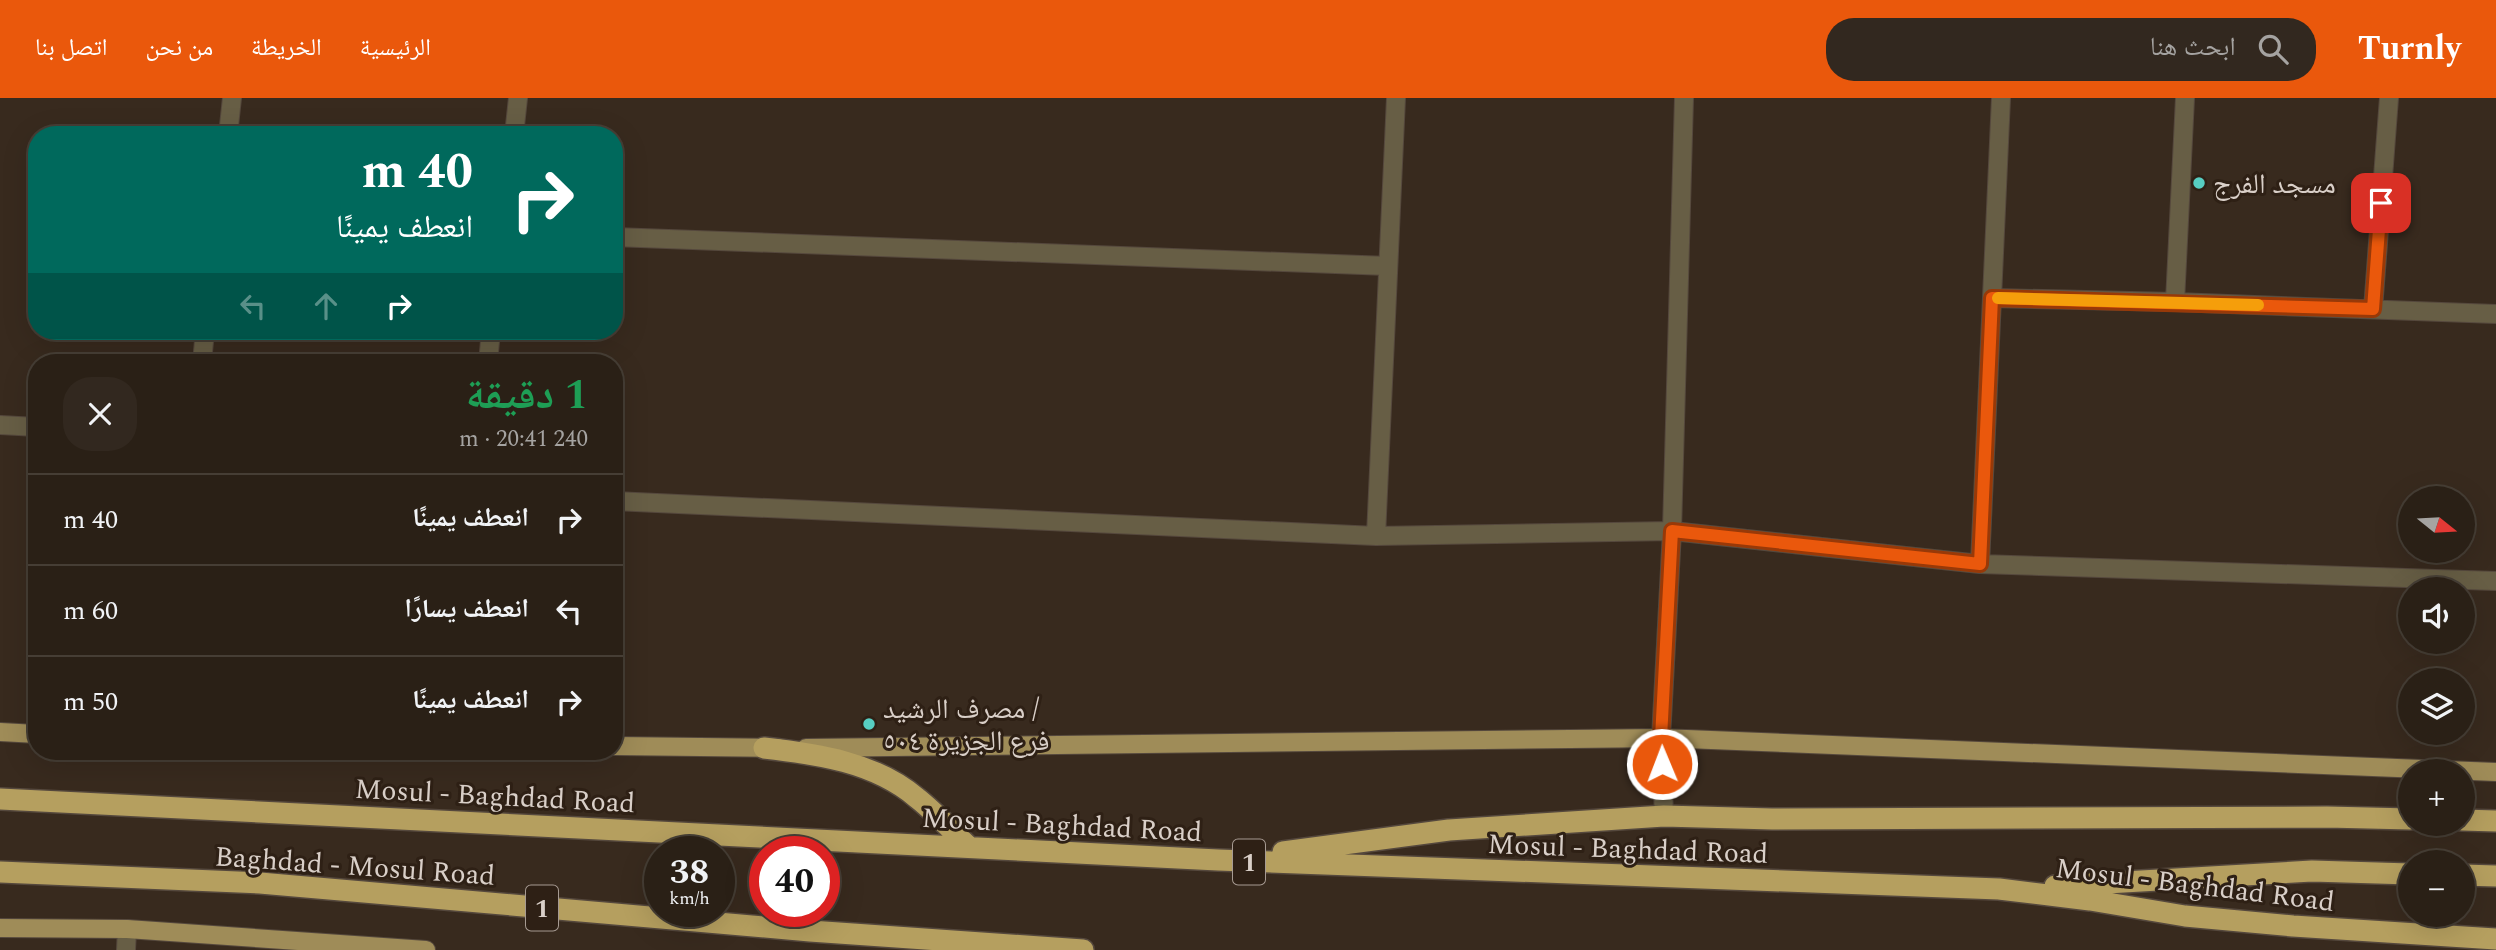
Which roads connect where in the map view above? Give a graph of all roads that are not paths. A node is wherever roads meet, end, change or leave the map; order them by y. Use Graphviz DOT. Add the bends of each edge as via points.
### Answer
graph roads {
  1 [pos="232,98"];
  2 [pos="518,98"];
  3 [pos="1396,98"];
  4 [pos="1684,98"];
  5 [pos="2001,98"];
  6 [pos="2185,98"];
  7 [pos="2389,98"];
  8 [pos="229,126"];
  9 [pos="515,126"];
  10 [pos="623,237"];
  11 [pos="1388,267"];
  12 [pos="1992,298"];
  13 [pos="2175,302"];
  14 [pos="2373,309"];
  15 [pos="2496,314"];
  16 [pos="0,425"];
  17 [pos="28,427"];
  18 [pos="623,501"];
  19 [pos="1672,531"];
  20 [pos="1376,536"];
  21 [pos="1980,564"];
  22 [pos="2496,581"];
  23 [pos="0,732"];
  24 [pos="28,734"];
  25 [pos="1661,738"];
  26 [pos="623,746"];
  27 [pos="764,748"];
  28 [pos="2496,772"];
  29 [pos="0,799"];
  30 [pos="1664,816"];
  31 [pos="2398,819"];
  32 [pos="2475,820"];
  33 [pos="2496,821"];
  34 [pos="968,846"];
  35 [pos="1218,860"];
  36 [pos="0,872"];
  37 [pos="2398,874"];
  38 [pos="2475,875"];
  39 [pos="2496,876"];
  40 [pos="1998,890"];
  41 [pos="0,928"];
  42 [pos="127,929"];
  43 [pos="810,931"];
  44 [pos="2496,939"];
  45 [pos="126,950"];
  46 [pos="426,950"];
  47 [pos="842,950"];
  48 [pos="1083,950"];
  1 -- 8 [label="street"];
  2 -- 9 [label="street"];
  3 -- 11 [label="street"];
  4 -- 19 [label="street"];
  5 -- 12 [label="street"];
  6 -- 13 [label="street"];
  7 -- 14 [label="street"];
  10 -- 11 [label="street"];
  11 -- 20 [label="street"];
  12 -- 13 [label="street"];
  12 -- 21 [label="street"];
  13 -- 14 [label="street"];
  14 -- 15 [label="street"];
  16 -- 17 [label="street"];
  18 -- 20 [label="street"];
  19 -- 20 [label="street"];
  19 -- 21 [label="street"];
  19 -- 25 [label="street"];
  21 -- 22 [label="street"];
  23 -- 24 [label="main road"];
  25 -- 27 [label="main road"];
  25 -- 28 [label="main road"];
  25 -- 30 [label="street"];
  26 -- 27 [label="main road"];
  27 -- 34 [label="highway" via="841,760 880,775 915,796"];
  29 -- 34 [label="highway, Mosul - Baghdad Road / 1"];
  30 -- 31 [label="highway"];
  30 -- 35 [label="highway" via="1449,830"];
  32 -- 33 [label="highway"];
  34 -- 35 [label="highway, Mosul - Baghdad Road / 1"];
  35 -- 40 [label="highway, Mosul - Baghdad Road / 1"];
  36 -- 43 [label="highway, Baghdad - Mosul Road / 1" via="260,883"];
  37 -- 40 [label="highway" via="2312,871"];
  38 -- 39 [label="highway"];
  40 -- 44 [label="highway, Mosul - Baghdad Road / 1" via="2199,917"];
  41 -- 42 [label="main road"];
  42 -- 45 [label="street"];
  42 -- 46 [label="main road"];
  43 -- 47 [label="highway"];
  43 -- 48 [label="highway, Baghdad - Mosul Road / 1"];
}
